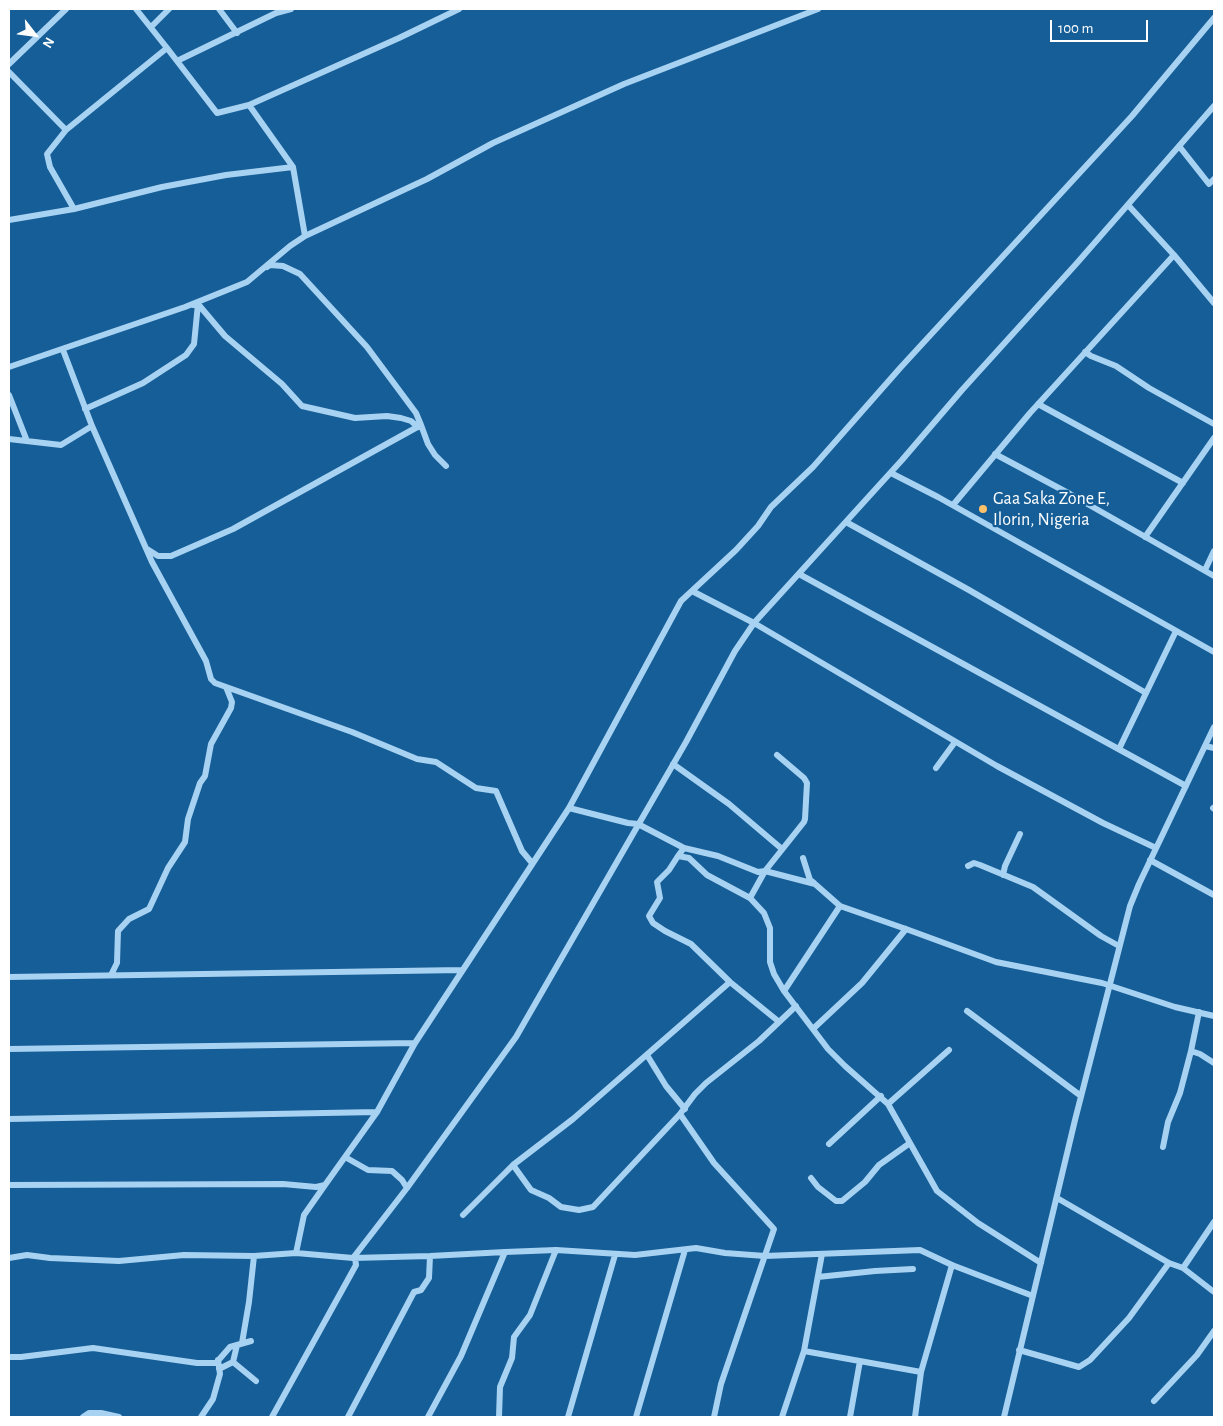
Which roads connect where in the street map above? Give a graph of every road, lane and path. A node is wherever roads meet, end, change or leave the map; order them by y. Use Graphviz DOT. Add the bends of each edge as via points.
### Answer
graph roads {
  1 [pos="66,9"];
  2 [pos="136,9"];
  3 [pos="169,9"];
  4 [pos="219,9"];
  5 [pos="291,9"];
  6 [pos="459,9"];
  7 [pos="818,9"];
  8 [pos="1214,18"];
  9 [pos="151,27"];
  10 [pos="237,33"];
  11 [pos="167,48"];
  12 [pos="177,61"];
  13 [pos="9,64"];
  14 [pos="9,72"];
  15 [pos="249,104"];
  16 [pos="1214,106"];
  17 [pos="66,130"];
  18 [pos="1179,146"];
  19 [pos="293,167"];
  20 [pos="1212,181"];
  21 [pos="1214,190"];
  22 [pos="1128,206"];
  23 [pos="74,209"];
  24 [pos="9,220"];
  25 [pos="305,236"];
  26 [pos="1174,255"];
  27 [pos="248,282"];
  28 [pos="1214,303"];
  29 [pos="198,304"];
  30 [pos="185,307"];
  31 [pos="63,350"];
  32 [pos="1085,352"];
  33 [pos="9,368"];
  34 [pos="9,395"];
  35 [pos="1038,404"];
  36 [pos="85,409"];
  37 [pos="1214,424"];
  38 [pos="92,426"];
  39 [pos="420,426"];
  40 [pos="1214,438"];
  41 [pos="9,439"];
  42 [pos="27,441"];
  43 [pos="995,454"];
  44 [pos="446,466"];
  45 [pos="891,473"];
  46 [pos="1183,483"];
  47 [pos="953,505"];
  48 [pos="846,522"];
  49 [pos="1145,537"];
  50 [pos="146,548"];
  51 [pos="1214,551"];
  52 [pos="1205,570"];
  53 [pos="799,574"];
  54 [pos="1214,576"];
  55 [pos="692,591"];
  56 [pos="754,623"];
  57 [pos="1176,631"];
  58 [pos="1214,652"];
  59 [pos="226,687"];
  60 [pos="1146,693"];
  61 [pos="1214,727"];
  62 [pos="955,742"];
  63 [pos="1205,746"];
  64 [pos="1214,748"];
  65 [pos="1119,749"];
  66 [pos="777,755"];
  67 [pos="673,764"];
  68 [pos="936,768"];
  69 [pos="1186,786"];
  70 [pos="569,808"];
  71 [pos="638,824"];
  72 [pos="1020,834"];
  73 [pos="684,848"];
  74 [pos="1156,848"];
  75 [pos="782,849"];
  76 [pos="678,856"];
  77 [pos="803,858"];
  78 [pos="1150,860"];
  79 [pos="532,863"];
  80 [pos="968,866"];
  81 [pos="765,871"];
  82 [pos="1003,875"];
  83 [pos="815,884"];
  84 [pos="1214,895"];
  85 [pos="750,898"];
  86 [pos="840,906"];
  87 [pos="906,928"];
  88 [pos="1119,946"];
  89 [pos="462,970"];
  90 [pos="111,975"];
  91 [pos="9,977"];
  92 [pos="730,982"];
  93 [pos="1109,984"];
  94 [pos="784,990"];
  95 [pos="796,1006"];
  96 [pos="967,1011"];
  97 [pos="1199,1012"];
  98 [pos="1214,1016"];
  99 [pos="778,1021"];
  100 [pos="814,1028"];
  101 [pos="415,1043"];
  102 [pos="9,1049"];
  103 [pos="948,1050"];
  104 [pos="1191,1052"];
  105 [pos="647,1055"];
  106 [pos="1214,1063"];
  107 [pos="881,1096"];
  108 [pos="1081,1096"];
  109 [pos="888,1104"];
  110 [pos="682,1111"];
  111 [pos="378,1112"];
  112 [pos="9,1119"];
  113 [pos="910,1143"];
  114 [pos="829,1144"];
  115 [pos="1163,1147"];
  116 [pos="345,1157"];
  117 [pos="513,1165"];
  118 [pos="811,1178"];
  119 [pos="9,1185"];
  120 [pos="325,1185"];
  121 [pos="407,1188"];
  122 [pos="1057,1198"];
  123 [pos="463,1215"];
  124 [pos="1214,1222"];
  125 [pos="556,1250"];
  126 [pos="685,1250"];
  127 [pos="505,1252"];
  128 [pos="296,1253"];
  129 [pos="822,1254"];
  130 [pos="615,1255"];
  131 [pos="254,1256"];
  132 [pos="430,1256"];
  133 [pos="765,1256"];
  134 [pos="9,1258"];
  135 [pos="354,1258"];
  136 [pos="1041,1262"];
  137 [pos="1169,1263"];
  138 [pos="952,1265"];
  139 [pos="1183,1268"];
  140 [pos="913,1269"];
  141 [pos="818,1277"];
  142 [pos="1214,1292"];
  143 [pos="1033,1296"];
  144 [pos="1214,1331"];
  145 [pos="251,1341"];
  146 [pos="239,1344"];
  147 [pos="1019,1350"];
  148 [pos="804,1351"];
  149 [pos="9,1358"];
  150 [pos="218,1360"];
  151 [pos="860,1361"];
  152 [pos="232,1362"];
  153 [pos="219,1369"];
  154 [pos="921,1372"];
  155 [pos="256,1381"];
  156 [pos="1154,1401"];
  157 [pos="83,1417"];
  158 [pos="119,1417"];
  159 [pos="201,1417"];
  160 [pos="272,1417"];
  161 [pos="348,1417"];
  162 [pos="428,1417"];
  163 [pos="500,1417"];
  164 [pos="568,1417"];
  165 [pos="636,1417"];
  166 [pos="714,1417"];
  167 [pos="782,1417"];
  168 [pos="850,1417"];
  169 [pos="915,1417"];
  170 [pos="1004,1417"];
  1 -- 13 [label="street"];
  2 -- 9 [label="street"];
  3 -- 9 [label="street"];
  4 -- 10 [label="street"];
  5 -- 10 [label="street"];
  6 -- 15 [label="street"];
  7 -- 25 [label="street" via="624,84 494,143 427,179"];
  8 -- 55 [label="street" via="1132,116 813,467 771,507 736,550"];
  9 -- 11 [label="street"];
  10 -- 12 [label="street"];
  11 -- 12 [label="street"];
  11 -- 17 [label="street"];
  12 -- 15 [label="street" via="217,113"];
  14 -- 17 [label="street"];
  15 -- 19 [label="street"];
  16 -- 18 [label="street"];
  17 -- 23 [label="street" via="47,154 50,167"];
  18 -- 20 [label="street"];
  18 -- 22 [label="street"];
  19 -- 23 [label="street" via="162,187"];
  19 -- 25 [label="street"];
  20 -- 21 [label="street"];
  22 -- 26 [label="street"];
  22 -- 45 [label="street"];
  23 -- 24 [label="street"];
  25 -- 27 [label="street"];
  26 -- 28 [label="street"];
  26 -- 32 [label="street"];
  27 -- 30 [label="street"];
  27 -- 39 [label="street" via="270,265 283,266 300,274 367,347 416,414"];
  29 -- 30 [label="street"];
  29 -- 36 [label="street" via="194,344 186,355 143,383"];
  29 -- 39 [label="street" via="225,336 282,384 302,406 355,418 401,418"];
  30 -- 31 [label="street"];
  31 -- 33 [label="street"];
  31 -- 36 [label="street"];
  32 -- 35 [label="street"];
  32 -- 37 [label="street" via="1116,366"];
  34 -- 42 [label="street"];
  35 -- 43 [label="street"];
  35 -- 46 [label="street"];
  36 -- 38 [label="street"];
  38 -- 42 [label="street" via="61,445"];
  38 -- 50 [label="street"];
  39 -- 44 [label="street" via="435,455"];
  39 -- 50 [label="street" via="224,532 171,556 158,556"];
  40 -- 46 [label="street"];
  41 -- 42 [label="street"];
  43 -- 47 [label="street"];
  43 -- 49 [label="street"];
  45 -- 47 [label="street"];
  45 -- 48 [label="street"];
  46 -- 49 [label="street"];
  47 -- 57 [label="street"];
  48 -- 53 [label="street"];
  48 -- 60 [label="street"];
  49 -- 52 [label="street"];
  50 -- 59 [label="street" via="206,661 211,679"];
  51 -- 52 [label="street"];
  52 -- 54 [label="street"];
  53 -- 56 [label="street"];
  53 -- 65 [label="street"];
  55 -- 56 [label="street"];
  55 -- 70 [label="street" via="681,601"];
  56 -- 62 [label="street"];
  56 -- 67 [label="street" via="735,651"];
  57 -- 58 [label="street"];
  57 -- 60 [label="street"];
  59 -- 79 [label="street" via="352,732 417,760 436,762 476,788 496,791 522,851"];
  59 -- 90 [label="street" via="231,708 211,744 205,776 188,819 185,842 168,868 149,909 129,919 118,931 117,963"];
  60 -- 65 [label="street"];
  61 -- 63 [label="street"];
  62 -- 68 [label="street"];
  62 -- 74 [label="street" via="1103,823"];
  63 -- 64 [label="street"];
  63 -- 69 [label="street"];
  65 -- 69 [label="street"];
  66 -- 75 [label="street" via="804,778 808,787 804,822"];
  67 -- 71 [label="street"];
  67 -- 75 [label="street" via="729,804"];
  69 -- 74 [label="street"];
  70 -- 71 [label="street"];
  70 -- 79 [label="street"];
  71 -- 73 [label="street"];
  71 -- 121 [label="street" via="516,1037"];
  72 -- 82 [label="street"];
  73 -- 76 [label="street"];
  73 -- 81 [label="street" via="718,856 758,872"];
  74 -- 78 [label="street"];
  75 -- 81 [label="street"];
  76 -- 85 [label="street" via="689,858 707,875"];
  76 -- 92 [label="street" via="657,882 660,898 649,916 665,931 691,944"];
  77 -- 83 [label="street" via="810,880"];
  78 -- 84 [label="street"];
  78 -- 88 [label="street" via="1130,906"];
  79 -- 89 [label="street"];
  80 -- 82 [label="street" via="974,863"];
  81 -- 83 [label="street"];
  81 -- 85 [label="street"];
  82 -- 88 [label="street" via="1033,887"];
  83 -- 86 [label="street"];
  85 -- 94 [label="street" via="768,922 770,962"];
  86 -- 87 [label="street"];
  86 -- 94 [label="street"];
  87 -- 93 [label="street" via="996,962"];
  87 -- 100 [label="street" via="862,983"];
  88 -- 93 [label="street"];
  89 -- 90 [label="street"];
  89 -- 101 [label="street"];
  90 -- 91 [label="street"];
  92 -- 99 [label="street"];
  92 -- 105 [label="street"];
  93 -- 97 [label="street" via="1174,1007"];
  93 -- 108 [label="street"];
  94 -- 95 [label="street"];
  95 -- 99 [label="street"];
  95 -- 100 [label="street"];
  96 -- 108 [label="street"];
  97 -- 98 [label="street"];
  97 -- 104 [label="street"];
  99 -- 110 [label="street" via="706,1083"];
  100 -- 107 [label="street" via="828,1049"];
  101 -- 102 [label="street"];
  101 -- 111 [label="street"];
  103 -- 109 [label="street"];
  104 -- 106 [label="street"];
  104 -- 115 [label="street"];
  105 -- 110 [label="street"];
  105 -- 117 [label="street" via="573,1119"];
  107 -- 109 [label="street"];
  107 -- 114 [label="street"];
  108 -- 122 [label="street"];
  109 -- 113 [label="street"];
  110 -- 117 [label="street" via="589,1208 567,1209 532,1190"];
  110 -- 133 [label="street" via="714,1163 774,1229"];
  111 -- 112 [label="street"];
  111 -- 116 [label="street"];
  113 -- 118 [label="street" via="879,1165 842,1201 836,1201"];
  113 -- 136 [label="street" via="937,1191 978,1223"];
  116 -- 120 [label="street"];
  116 -- 121 [label="street" via="368,1170 392,1171"];
  117 -- 123 [label="street"];
  119 -- 120 [label="street"];
  120 -- 128 [label="street" via="304,1215"];
  121 -- 135 [label="street"];
  122 -- 136 [label="street"];
  122 -- 137 [label="street"];
  124 -- 139 [label="street"];
  125 -- 127 [label="street"];
  125 -- 130 [label="street"];
  125 -- 163 [label="street" via="530,1315 514,1337 512,1358 500,1387"];
  126 -- 130 [label="street"];
  126 -- 133 [label="street" via="696,1248"];
  126 -- 165 [label="street"];
  127 -- 132 [label="street"];
  127 -- 162 [label="street" via="461,1356"];
  128 -- 131 [label="street"];
  128 -- 135 [label="street"];
  129 -- 133 [label="street"];
  129 -- 138 [label="street" via="920,1250"];
  129 -- 141 [label="street"];
  130 -- 164 [label="street"];
  131 -- 134 [label="street" via="184,1254 119,1261 34,1255"];
  131 -- 146 [label="street" via="249,1302"];
  132 -- 135 [label="street"];
  132 -- 161 [label="street" via="429,1278 421,1290 414,1292"];
  133 -- 166 [label="street" via="721,1384"];
  135 -- 160 [label="street" via="356,1265"];
  136 -- 143 [label="street"];
  137 -- 139 [label="street"];
  137 -- 147 [label="street" via="1129,1318 1090,1360 1079,1367"];
  138 -- 143 [label="street"];
  138 -- 154 [label="street"];
  139 -- 142 [label="street"];
  140 -- 141 [label="street"];
  141 -- 148 [label="street"];
  143 -- 147 [label="street"];
  144 -- 156 [label="street"];
  145 -- 146 [label="street"];
  146 -- 150 [label="street" via="230,1347"];
  146 -- 152 [label="street"];
  147 -- 170 [label="street"];
  148 -- 151 [label="street"];
  148 -- 167 [label="street"];
  149 -- 150 [label="street" via="93,1348 197,1363 216,1363"];
  150 -- 153 [label="street"];
  151 -- 154 [label="street"];
  151 -- 168 [label="street"];
  152 -- 153 [label="street"];
  152 -- 155 [label="street"];
  153 -- 159 [label="street" via="213,1399"];
  154 -- 169 [label="street"];
  157 -- 158 [label="street" via="88,1413"];
}
